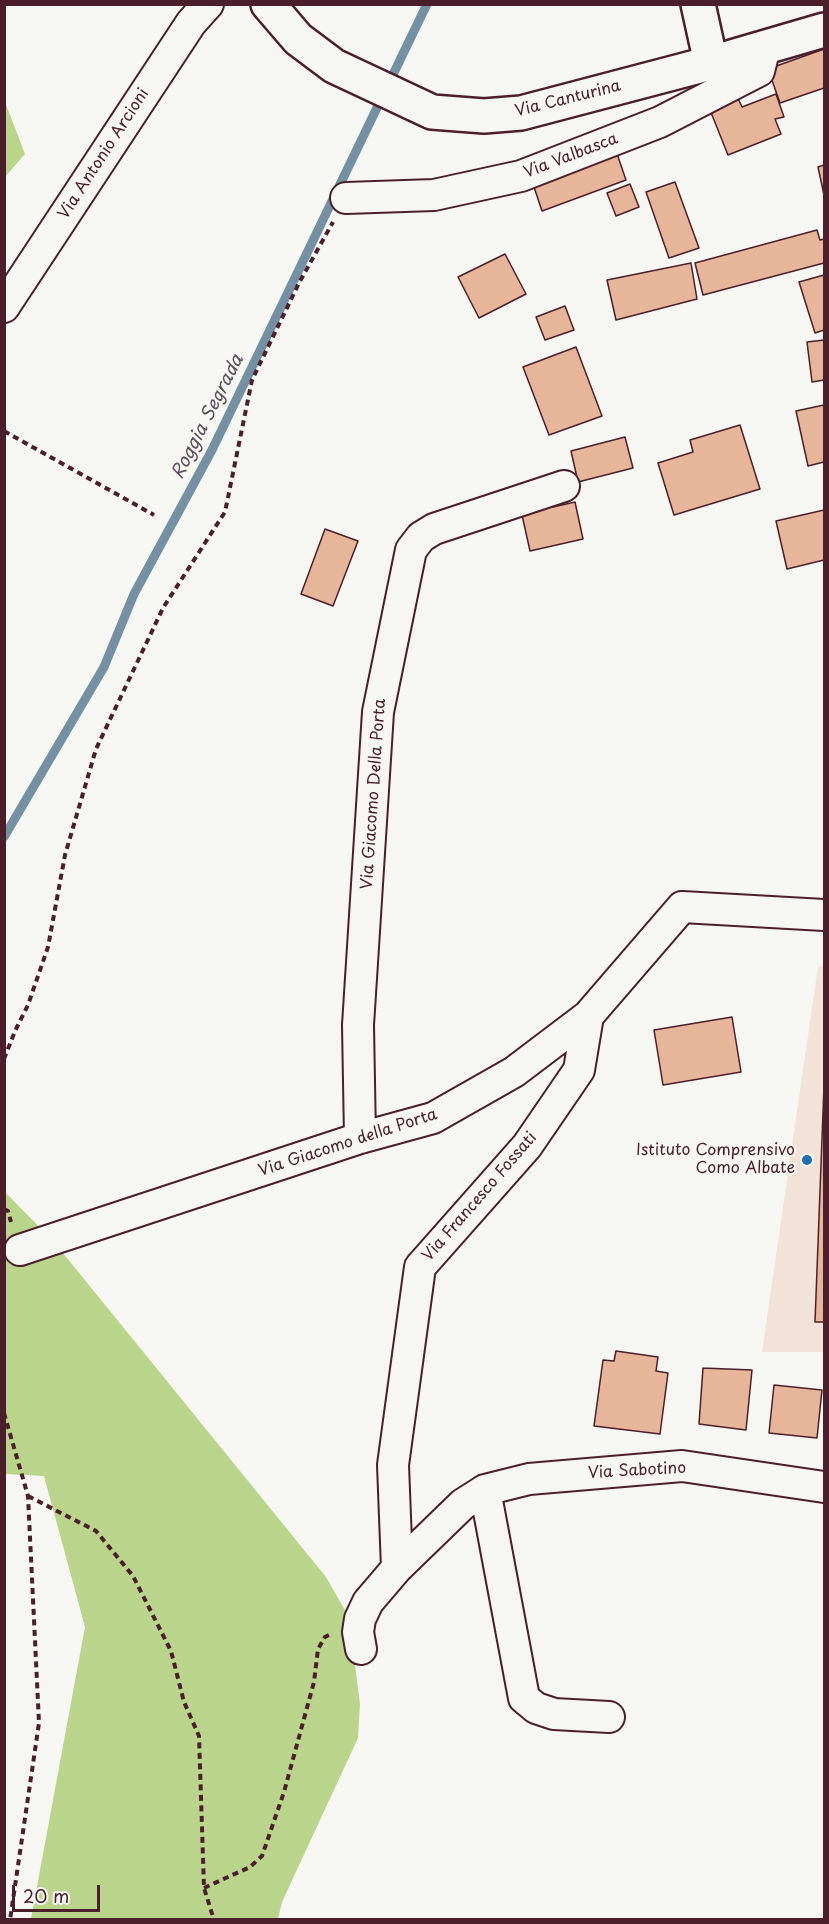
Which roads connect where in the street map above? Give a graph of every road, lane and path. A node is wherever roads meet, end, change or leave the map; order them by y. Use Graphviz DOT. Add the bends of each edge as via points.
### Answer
graph roads {
  1 [pos="208,4"];
  2 [pos="268,4"];
  3 [pos="698,4"];
  4 [pos="825,30"];
  5 [pos="765,47"];
  6 [pos="711,63"];
  7 [pos="346,198"];
  8 [pos="4,307"];
  9 [pos="4,430"];
  10 [pos="564,486"];
  11 [pos="154,515"];
  12 [pos="825,915"];
  13 [pos="588,1016"];
  14 [pos="4,1059"];
  15 [pos="360,1138"];
  16 [pos="20,1250"];
  17 [pos="4,1413"];
  18 [pos="825,1487"];
  19 [pos="485,1490"];
  20 [pos="28,1496"];
  21 [pos="396,1568"];
  22 [pos="360,1619"];
  23 [pos="361,1649"];
  24 [pos="609,1717"];
  25 [pos="204,1888"];
  26 [pos="10,1920"];
  27 [pos="213,1920"];
  1 -- 8 [label="street, Via Antonio Arcioni" via="191,23"];
  2 -- 6 [label="main road, Via Canturina" via="298,39 334,66 432,112 484,116 521,113"];
  3 -- 6 [label="main road"];
  4 -- 5 [label="main road, Via Canturina"];
  5 -- 6 [label="main road, Via Canturina"];
  5 -- 7 [label="street, Via Valbasca" via="759,71 660,122 521,176 434,195"];
  7 -- 14 [label="path" via="252,380 225,512 163,609 96,749 65,855 48,946"];
  9 -- 11 [label="path"];
  10 -- 15 [label="street, Via Giacomo Della Porta" via="434,530 421,537 411,550 378,712 358,1025"];
  12 -- 13 [label="street, Via Giacomo della Porta" via="682,907"];
  13 -- 15 [label="street, Via Giacomo della Porta" via="514,1072 433,1118"];
  13 -- 21 [label="street, Via Francesco Fossati" via="579,1070 527,1146 420,1266 393,1465"];
  15 -- 16 [label="street, Via Giacomo della Porta"];
  17 -- 20 [label="path"];
  18 -- 19 [label="street, Via Sabotino" via="682,1466 528,1479"];
  19 -- 21 [label="street, Via Sabotino" via="462,1504"];
  19 -- 24 [label="street" via="524,1698 536,1708 555,1714"];
  20 -- 25 [label="path" via="96,1531 133,1576 171,1651 184,1702 199,1736"];
  20 -- 26 [label="path" via="39,1723"];
  21 -- 22 [label="street, Via Sabotino" via="368,1602"];
  22 -- 23 [label="street"];
  22 -- 25 [label="path" via="325,1637 318,1649 315,1682 262,1856 250,1867"];
  25 -- 27 [label="path"];
}
